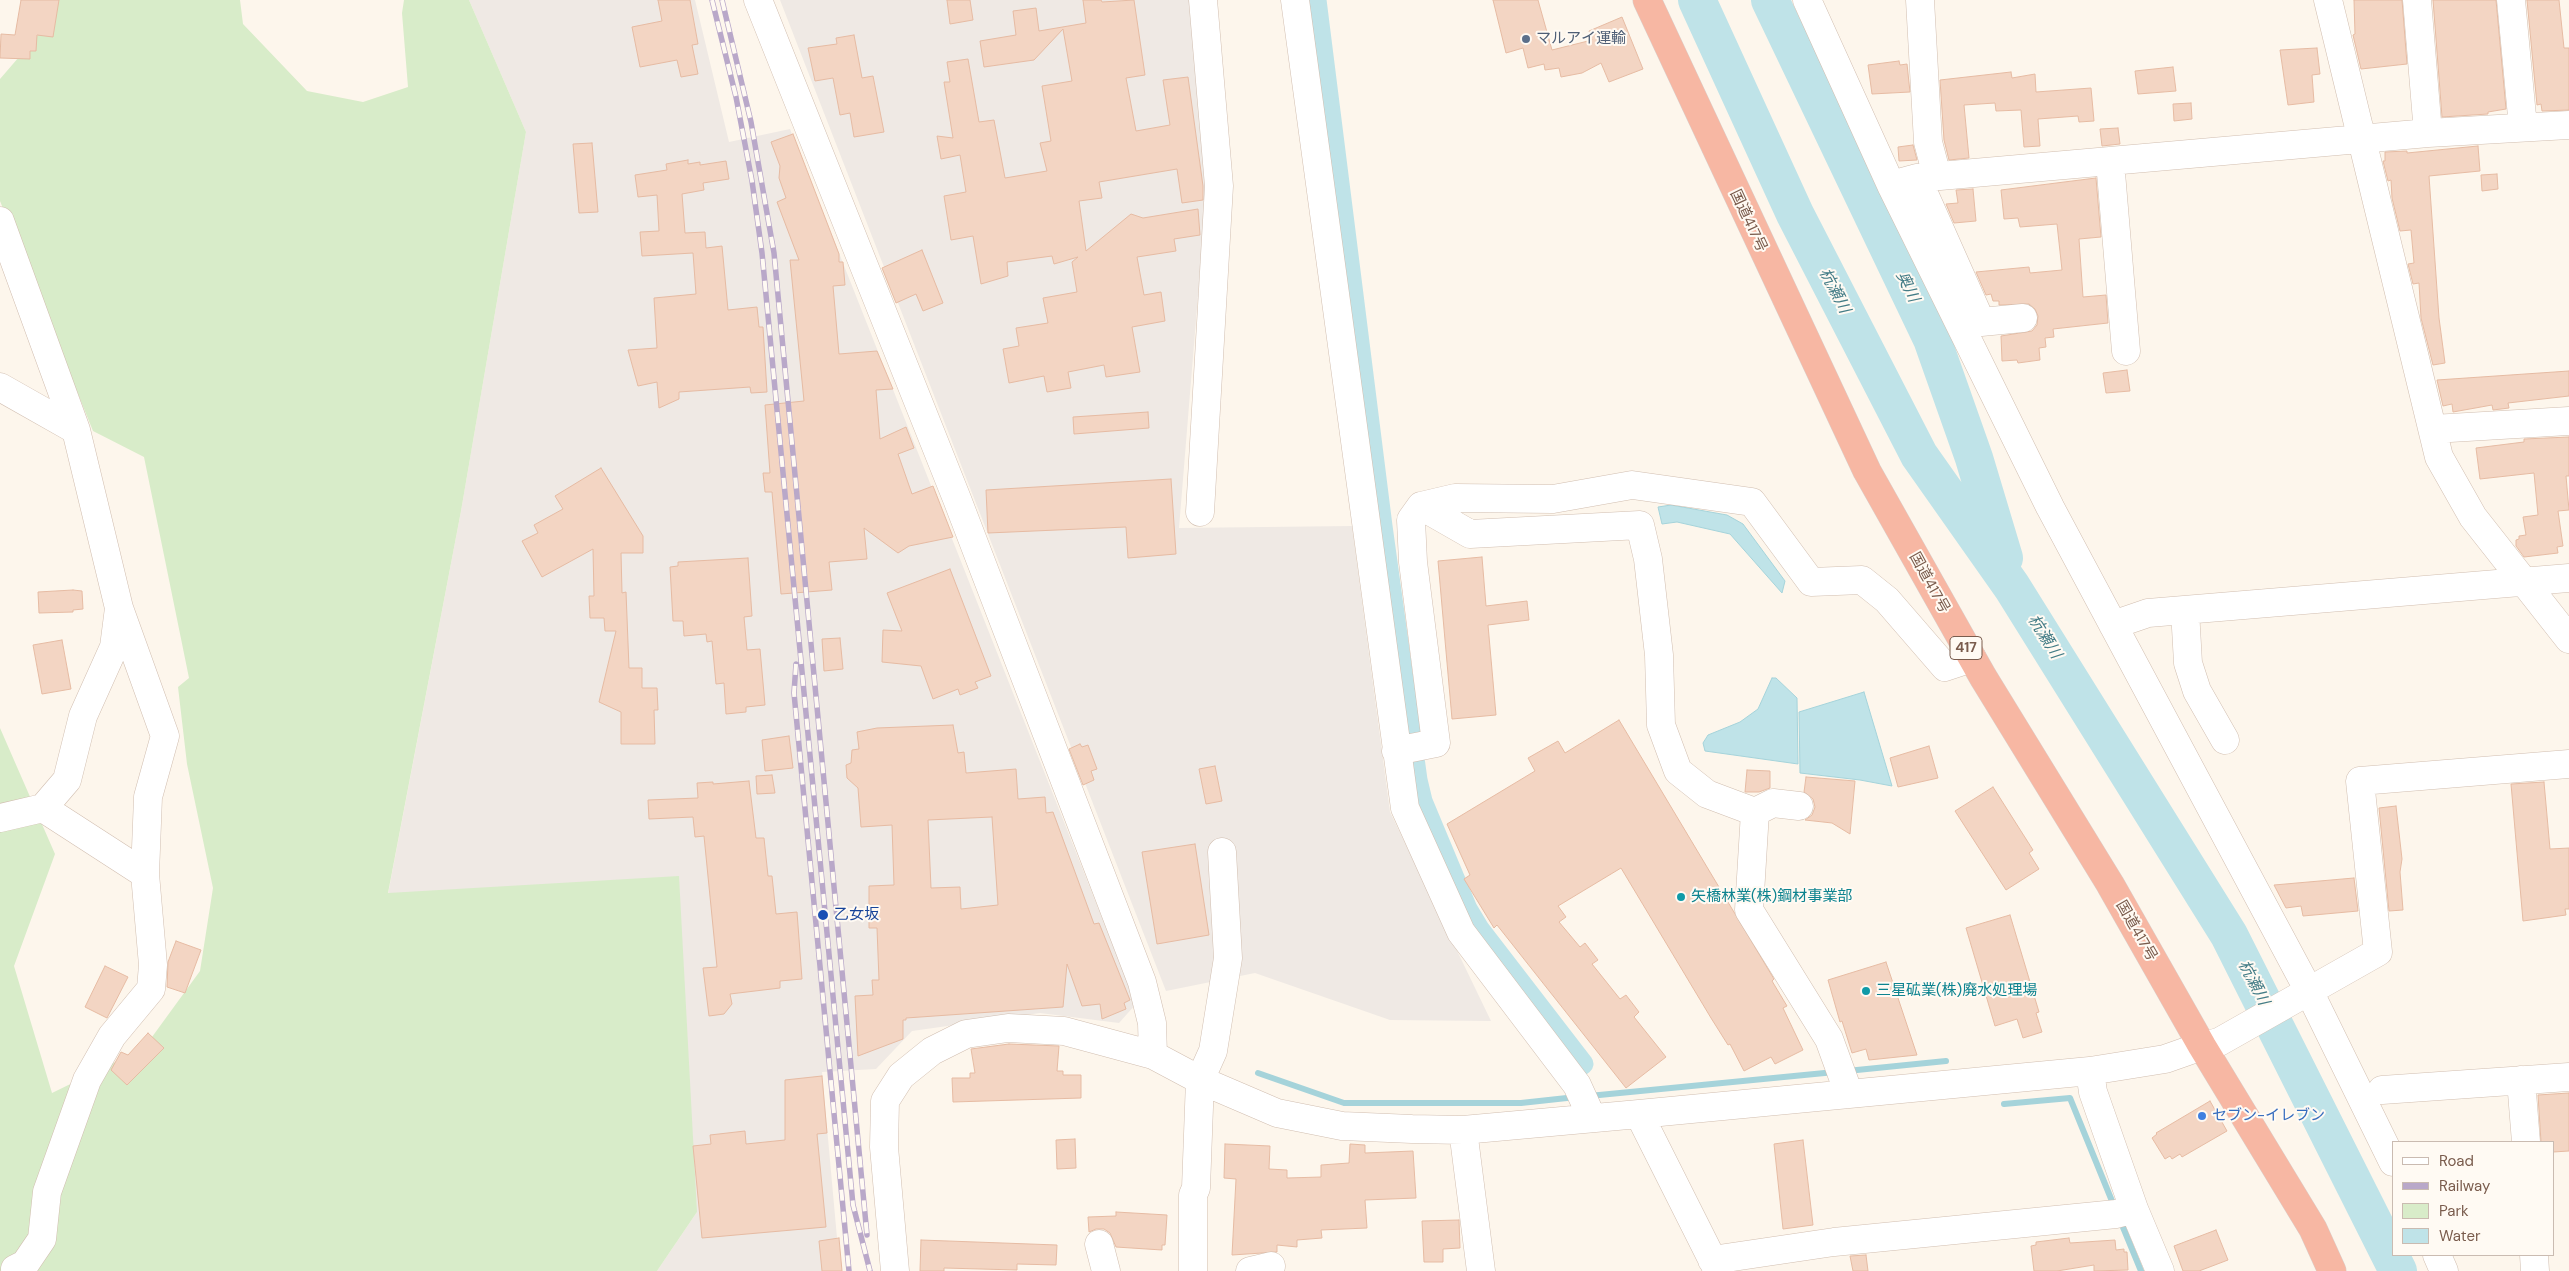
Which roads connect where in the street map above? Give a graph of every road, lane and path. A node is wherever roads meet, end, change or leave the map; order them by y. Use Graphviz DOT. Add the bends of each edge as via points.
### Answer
graph roads {
  1 [pos="758,0"];
  2 [pos="1203,0"];
  3 [pos="1295,0"];
  4 [pos="1647,0"];
  5 [pos="1806,0"];
  6 [pos="1920,0"];
  7 [pos="2328,0"];
  8 [pos="2417,0"];
  9 [pos="2511,0"];
  10 [pos="2569,125"];
  11 [pos="2523,128"];
  12 [pos="2428,133"];
  13 [pos="2362,140"];
  14 [pos="2110,161"];
  15 [pos="1927,177"];
  16 [pos="1891,185"];
  17 [pos="0,221"];
  18 [pos="2023,318"];
  19 [pos="2126,351"];
  20 [pos="0,387"];
  21 [pos="2569,421"];
  22 [pos="2433,429"];
  23 [pos="76,430"];
  24 [pos="1420,506"];
  25 [pos="1200,512"];
  26 [pos="2569,578"];
  27 [pos="2524,582"];
  28 [pos="119,608"];
  29 [pos="2186,610"];
  30 [pos="2113,625"];
  31 [pos="2569,639"];
  32 [pos="1972,658"];
  33 [pos="2225,740"];
  34 [pos="1396,751"];
  35 [pos="2569,764"];
  36 [pos="1799,806"];
  37 [pos="43,808"];
  38 [pos="1755,812"];
  39 [pos="0,818"];
  40 [pos="1222,852"];
  41 [pos="145,874"];
  42 [pos="2308,994"];
  43 [pos="2210,1044"];
  44 [pos="1153,1055"];
  45 [pos="2090,1071"];
  46 [pos="2569,1077"];
  47 [pos="1844,1079"];
  48 [pos="1200,1080"];
  49 [pos="2522,1080"];
  50 [pos="2382,1090"];
  51 [pos="1586,1104"];
  52 [pos="1639,1114"];
  53 [pos="1463,1130"];
  54 [pos="2526,1141"];
  55 [pos="2392,1160"];
  56 [pos="2125,1212"];
  57 [pos="1099,1244"];
  58 [pos="2437,1256"];
  59 [pos="2534,1256"];
  60 [pos="1715,1265"];
  61 [pos="12,1269"];
  62 [pos="895,1271"];
  63 [pos="1106,1271"];
  64 [pos="1193,1271"];
  65 [pos="1481,1271"];
  66 [pos="2160,1271"];
  67 [pos="2332,1271"];
  68 [pos="2444,1271"];
  69 [pos="2535,1271"];
  1 -- 44 [label="street" via="956,499 1142,982 1152,1023"];
  2 -- 25 [label="street" via="1219,186"];
  3 -- 34 [label="street"];
  4 -- 32 [label="highway, 国道417号 / 417" via="1867,471"];
  5 -- 16 [label="street"];
  6 -- 15 [label="street"];
  7 -- 13 [label="street"];
  8 -- 12 [label="street"];
  9 -- 11 [label="street"];
  10 -- 11 [label="street"];
  11 -- 12 [label="street"];
  12 -- 13 [label="street"];
  13 -- 14 [label="street"];
  13 -- 22 [label="street"];
  14 -- 15 [label="street"];
  14 -- 19 [label="street"];
  15 -- 16 [label="street"];
  15 -- 18 [label="street" via="1981,322"];
  16 -- 30 [label="street" via="2050,507"];
  17 -- 23 [label="street"];
  20 -- 23 [label="street"];
  21 -- 22 [label="street"];
  22 -- 27 [label="street" via="2439,457 2472,517"];
  23 -- 28 [label="street"];
  24 -- 32 [label="street" via="1455,498 1553,499 1632,485 1752,502 1811,582 1862,580 1887,600 1945,667"];
  24 -- 34 [label="street" via="1411,520 1413,562 1436,743"];
  24 -- 38 [label="street" via="1470,534 1640,525 1648,559 1659,655 1662,725 1678,771 1707,794"];
  26 -- 27 [label="street"];
  27 -- 29 [label="street"];
  27 -- 31 [label="street"];
  28 -- 37 [label="street" via="114,647 83,716 67,780"];
  28 -- 41 [label="street" via="165,736 148,797"];
  29 -- 30 [label="street" via="2148,614"];
  29 -- 33 [label="street" via="2188,663 2197,691"];
  30 -- 42 [label="street"];
  32 -- 43 [label="highway, 国道417号 / 417"];
  34 -- 51 [label="street" via="1405,808 1461,932"];
  35 -- 42 [label="street" via="2360,781 2378,952"];
  36 -- 38 [label="street" via="1773,803"];
  37 -- 39 [label="street"];
  37 -- 41 [label="street"];
  38 -- 47 [label="street" via="1749,910 1829,1039"];
  40 -- 48 [label="street" via="1228,958 1214,1051"];
  41 -- 61 [label="street" via="153,965 150,989 112,1036 87,1080 47,1192 42,1239 25,1264"];
  42 -- 43 [label="street"];
  42 -- 55 [label="street"];
  43 -- 45 [label="street" via="2165,1059"];
  43 -- 67 [label="highway, 国道417号 / 417" via="2313,1229"];
  44 -- 48 [label="street"];
  44 -- 62 [label="street" via="1064,1031 1008,1028 966,1034 932,1051 901,1076 885,1101 884,1147"];
  45 -- 47 [label="street"];
  45 -- 56 [label="street"];
  46 -- 49 [label="street"];
  47 -- 52 [label="street"];
  48 -- 53 [label="street" via="1277,1113 1342,1126"];
  48 -- 64 [label="street" via="1196,1188 1193,1195"];
  49 -- 50 [label="street"];
  49 -- 54 [label="street"];
  51 -- 52 [label="street"];
  51 -- 53 [label="street"];
  52 -- 60 [label="street"];
  53 -- 65 [label="street"];
  56 -- 60 [label="street" via="1834,1242"];
  56 -- 66 [label="street"];
  57 -- 63 [label="street"];
  58 -- 68 [label="street"];
  59 -- 69 [label="street"];
}
